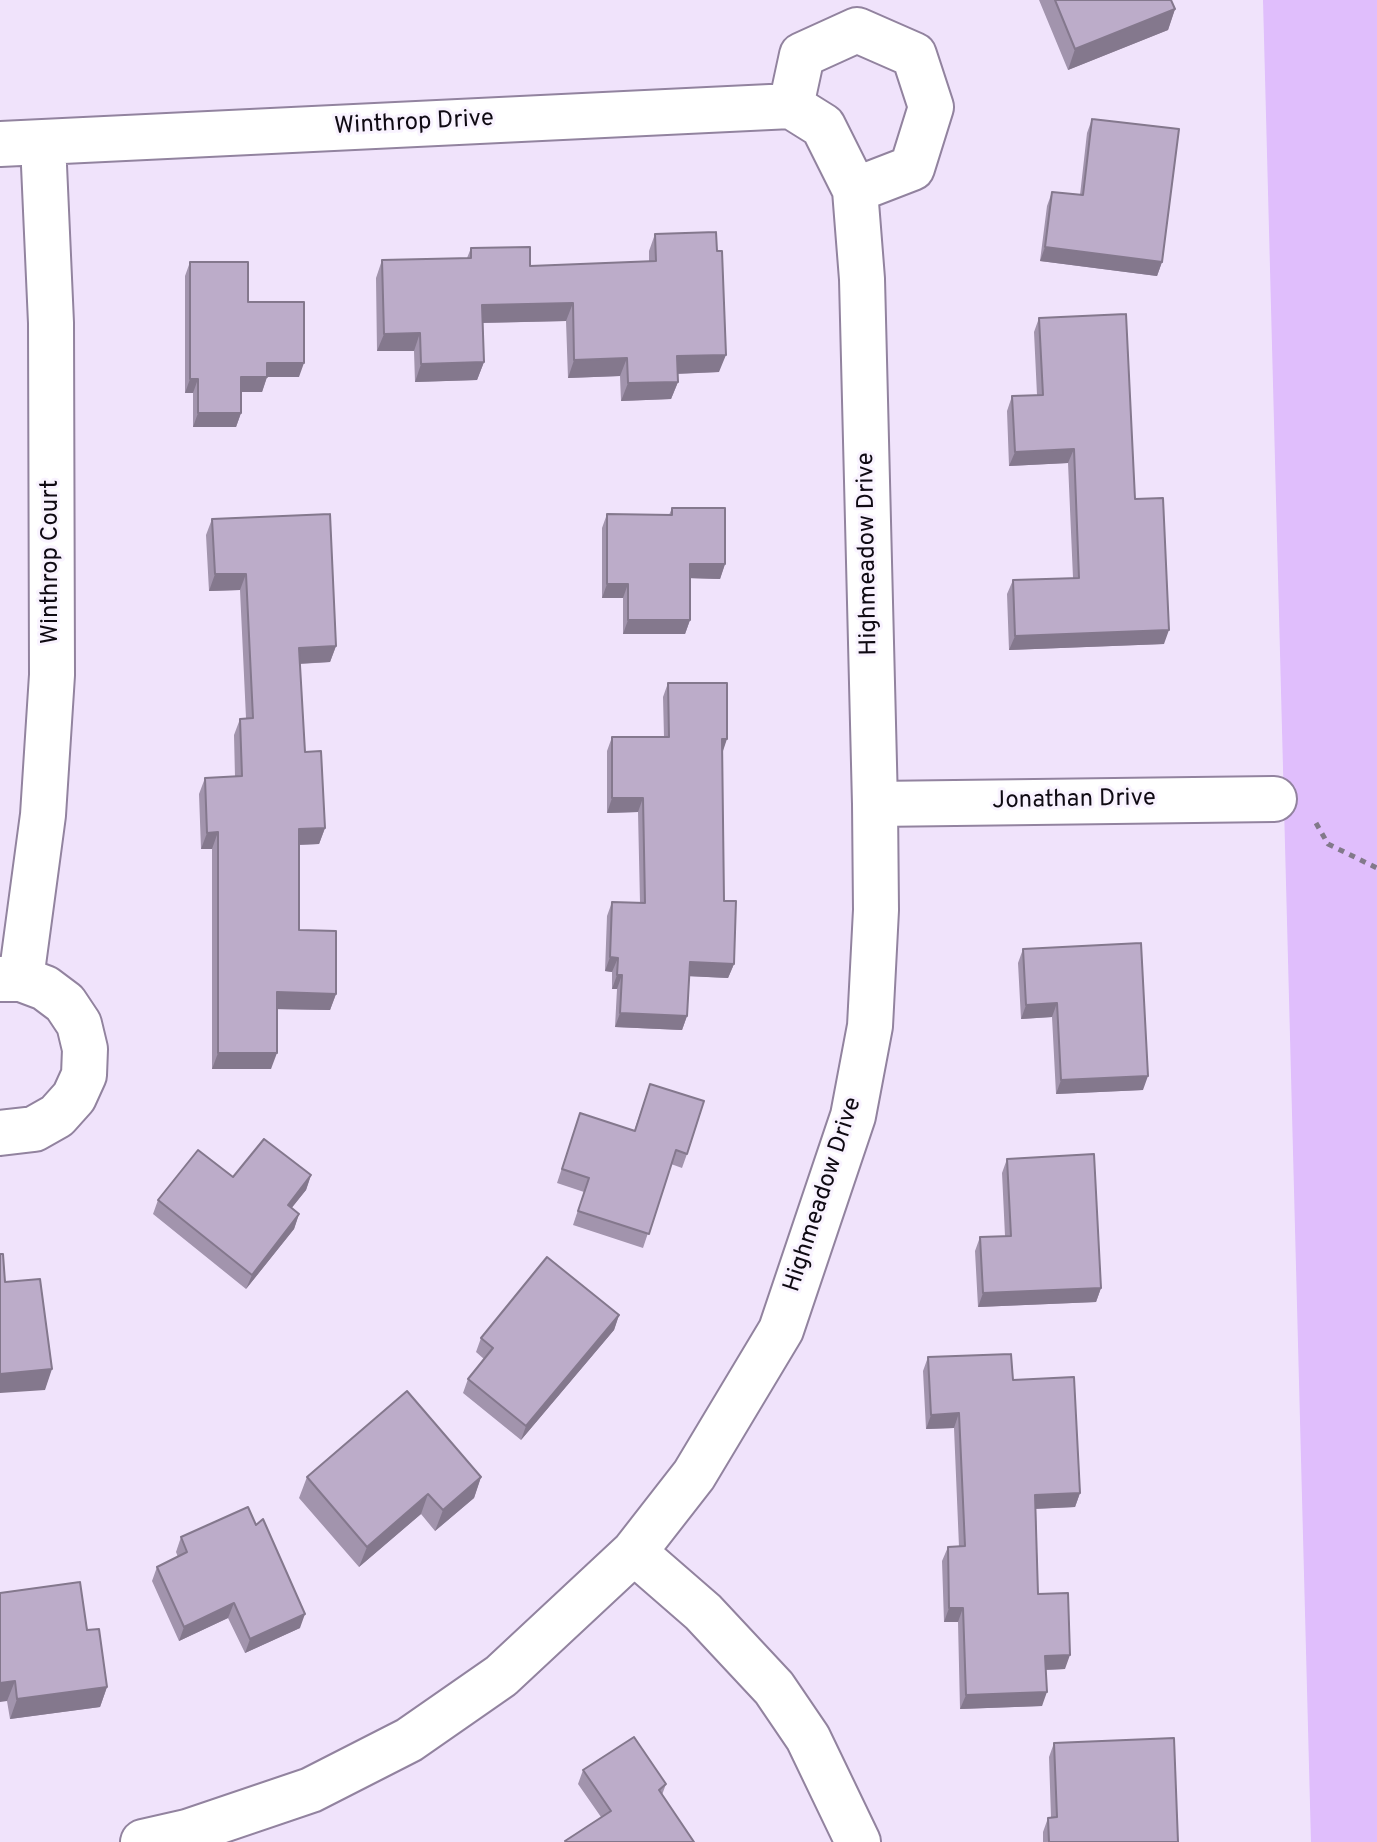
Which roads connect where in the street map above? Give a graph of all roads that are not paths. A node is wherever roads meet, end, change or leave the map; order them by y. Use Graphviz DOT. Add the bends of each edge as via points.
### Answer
graph roads {
  1 [pos="807,116"];
  2 [pos="43,143"];
  3 [pos="0,144"];
  4 [pos="855,190"];
  5 [pos="1274,799"];
  6 [pos="875,804"];
  7 [pos="10,979"];
  8 [pos="0,1133"];
  9 [pos="634,1552"];
  10 [pos="143,1842"];
  11 [pos="858,1842"];
  1 -- 2 [label="street, Winthrop Drive"];
  1 -- 4 [label="street, Highmeadow Drive"];
  1 -- 4 [label="street" via="802,55 857,30 914,55 931,107 912,168"];
  2 -- 3 [label="street, Winthrop Drive"];
  2 -- 7 [label="street, Winthrop Court" via="51,323 52,675 43,815"];
  4 -- 6 [label="street, Highmeadow Drive" via="862,279"];
  5 -- 6 [label="street, Jonathan Drive"];
  6 -- 9 [label="street, Highmeadow Drive" via="870,1026 853,1116 781,1330 694,1475"];
  7 -- 8 [label="street, Winthrop Court" via="45,988 65,1003 79,1024 84,1075 57,1116 34,1129"];
  9 -- 10 [label="street, Highmeadow Drive" via="501,1676 409,1740 311,1790"];
  9 -- 11 [label="street" via="703,1612 774,1688 808,1738"];
}
